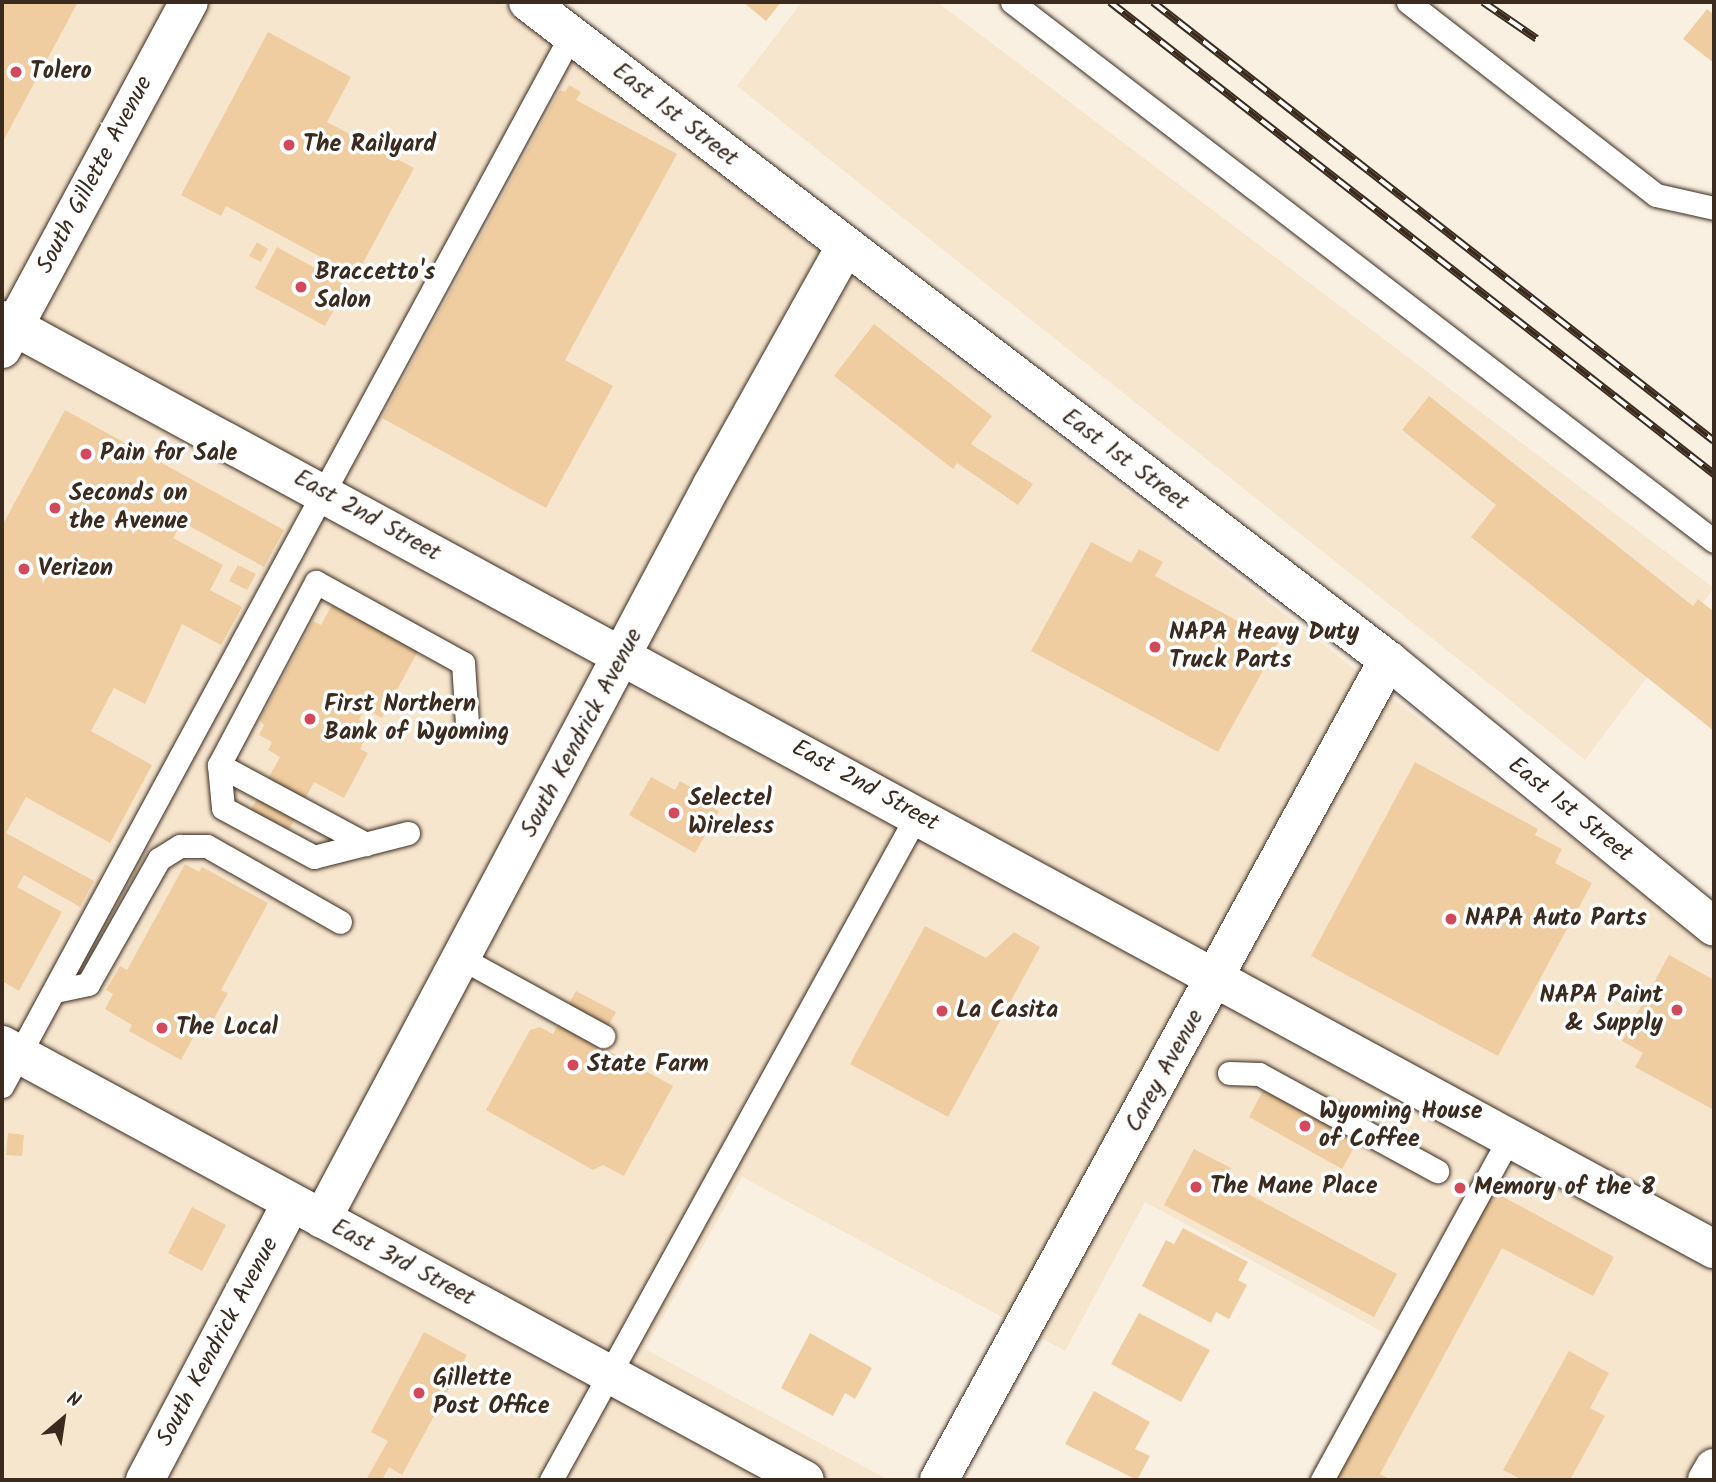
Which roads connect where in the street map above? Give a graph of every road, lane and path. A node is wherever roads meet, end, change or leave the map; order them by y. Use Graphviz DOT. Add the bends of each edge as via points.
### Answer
graph roads {
  1 [pos="189,2"];
  2 [pos="528,2"];
  3 [pos="1012,2"];
  4 [pos="1408,2"];
  5 [pos="570,35"];
  6 [pos="1714,208"];
  7 [pos="845,247"];
  8 [pos="6,332"];
  9 [pos="323,492"];
  10 [pos="1714,541"];
  11 [pos="623,656"];
  12 [pos="1388,660"];
  13 [pos="467,723"];
  14 [pos="219,765"];
  15 [pos="917,815"];
  16 [pos="408,833"];
  17 [pos="366,844"];
  18 [pos="340,922"];
  19 [pos="1714,927"];
  20 [pos="463,959"];
  21 [pos="1216,977"];
  22 [pos="55,991"];
  23 [pos="603,1036"];
  24 [pos="8,1062"];
  25 [pos="1229,1073"];
  26 [pos="1509,1139"];
  27 [pos="1437,1171"];
  28 [pos="307,1211"];
  29 [pos="1714,1249"];
  30 [pos="609,1374"];
  31 [pos="1714,1468"];
  32 [pos="145,1480"];
  33 [pos="551,1480"];
  34 [pos="805,1480"];
  35 [pos="939,1480"];
  36 [pos="1322,1480"];
  37 [pos="1707,1480"];
  1 -- 8 [label="street, South Gillette Avenue"];
  2 -- 5 [label="street, East 1st Street"];
  3 -- 10 [label="lane"];
  4 -- 6 [label="lane" via="1656,195"];
  5 -- 7 [label="street, East 1st Street"];
  5 -- 9 [label="lane"];
  7 -- 11 [label="street, South Kendrick Avenue"];
  7 -- 12 [label="street, East 1st Street"];
  8 -- 9 [label="street, East 2nd Street"];
  9 -- 11 [label="street, East 2nd Street"];
  9 -- 22 [label="lane"];
  11 -- 15 [label="street, East 2nd Street"];
  11 -- 20 [label="street, South Kendrick Avenue"];
  12 -- 19 [label="street, East 1st Street"];
  12 -- 21 [label="street, Carey Avenue"];
  13 -- 14 [label="lane" via="463,663 316,582"];
  14 -- 17 [label="lane"];
  14 -- 17 [label="lane" via="223,808 314,857"];
  15 -- 21 [label="street, East 2nd Street"];
  15 -- 30 [label="lane"];
  16 -- 17 [label="lane"];
  18 -- 22 [label="lane" via="208,846 180,846 159,859 88,984"];
  20 -- 23 [label="lane"];
  20 -- 28 [label="street, South Kendrick Avenue"];
  21 -- 26 [label="street, East 2nd Street"];
  21 -- 35 [label="street, Carey Avenue"];
  22 -- 24 [label="lane"];
  24 -- 28 [label="street, East 3rd Street"];
  25 -- 27 [label="lane" via="1259,1073"];
  26 -- 29 [label="street, East 2nd Street"];
  26 -- 36 [label="lane"];
  28 -- 30 [label="street, East 3rd Street"];
  28 -- 32 [label="street, South Kendrick Avenue"];
  30 -- 33 [label="lane"];
  30 -- 34 [label="street, East 3rd Street"];
  31 -- 37 [label="street"];
}
